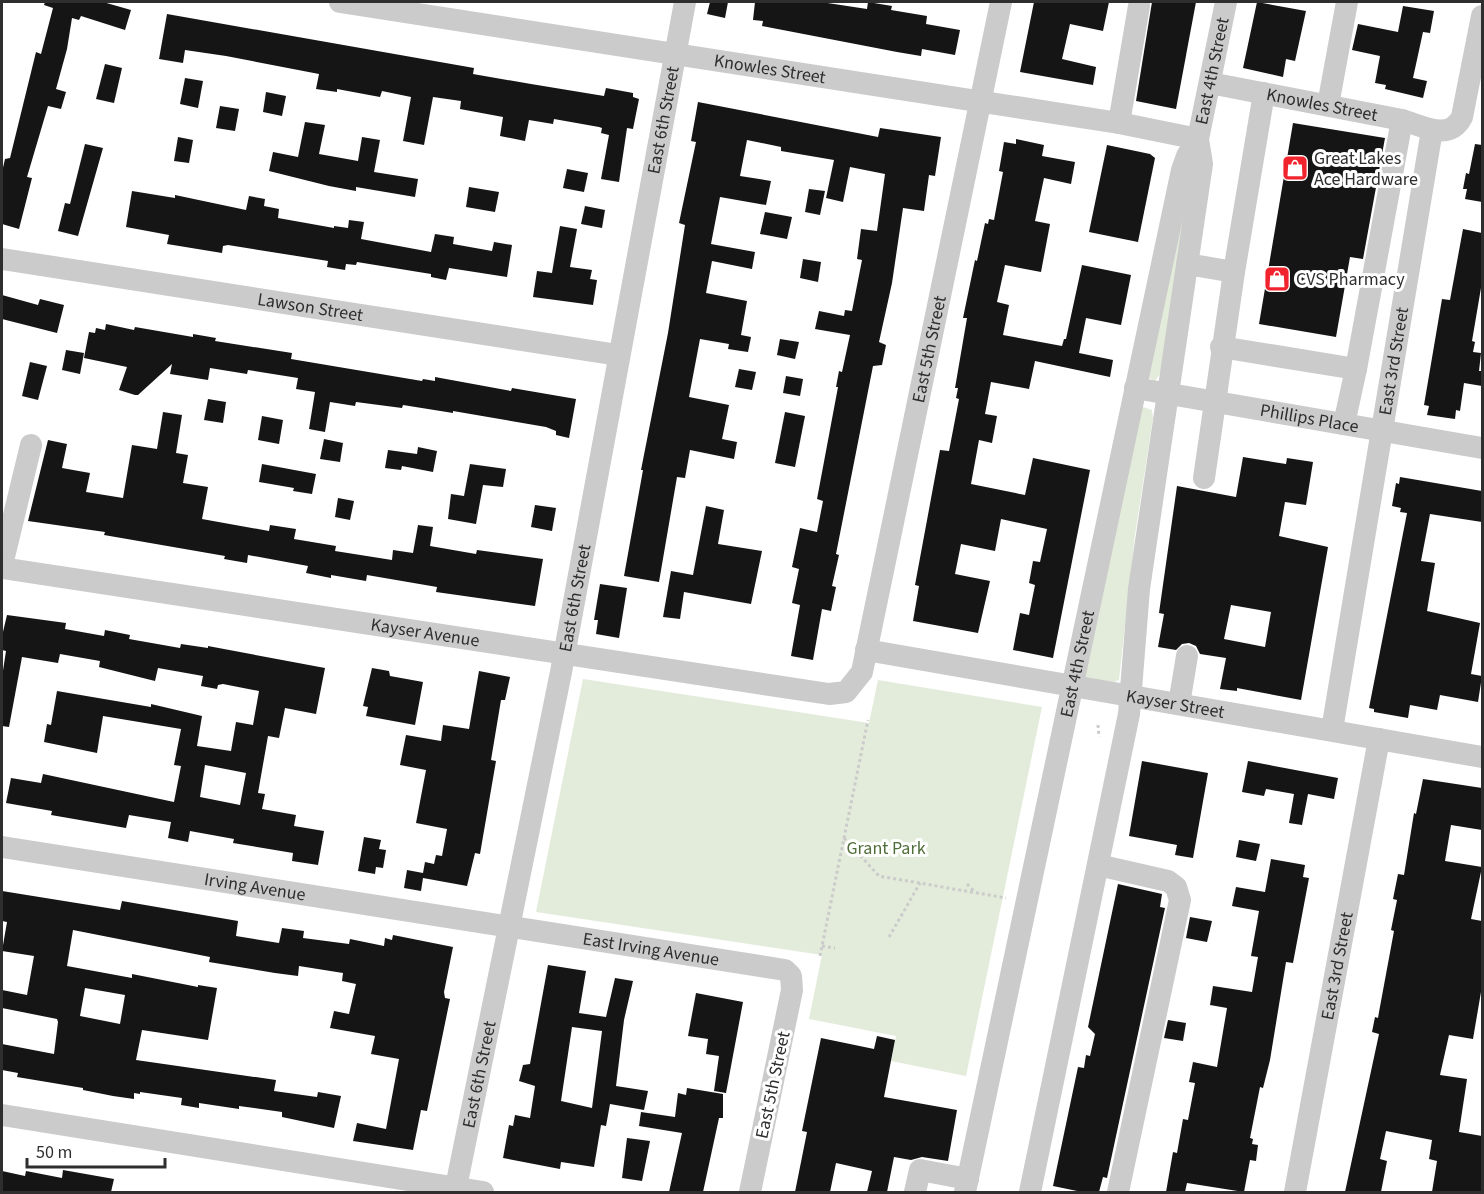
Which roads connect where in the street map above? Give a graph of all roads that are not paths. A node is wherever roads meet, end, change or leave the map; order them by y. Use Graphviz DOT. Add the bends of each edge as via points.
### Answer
graph roads {
  1 [pos="340,2"];
  2 [pos="685,2"];
  3 [pos="1001,2"];
  4 [pos="1226,2"];
  5 [pos="1347,2"];
  6 [pos="402,6"];
  7 [pos="1139,6"];
  8 [pos="1482,16"];
  9 [pos="674,54"];
  10 [pos="1210,83"];
  11 [pos="1264,93"];
  12 [pos="981,101"];
  13 [pos="1328,105"];
  14 [pos="1402,120"];
  15 [pos="1119,123"];
  16 [pos="1432,130"];
  17 [pos="1198,139"];
  18 [pos="2,259"];
  19 [pos="1187,264"];
  20 [pos="1234,272"];
  21 [pos="1221,347"];
  22 [pos="618,355"];
  23 [pos="1356,369"];
  24 [pos="1135,388"];
  25 [pos="1167,394"];
  26 [pos="1216,401"];
  27 [pos="1344,424"];
  28 [pos="1381,430"];
  29 [pos="31,445"];
  30 [pos="1482,448"];
  31 [pos="1204,478"];
  32 [pos="2,567"];
  33 [pos="866,650"];
  34 [pos="564,654"];
  35 [pos="1187,656"];
  36 [pos="1073,686"];
  37 [pos="846,692"];
  38 [pos="1130,695"];
  39 [pos="1179,704"];
  40 [pos="1332,730"];
  41 [pos="1379,739"];
  42 [pos="1482,757"];
  43 [pos="2,847"];
  44 [pos="1098,865"];
  45 [pos="510,926"];
  46 [pos="791,976"];
  47 [pos="2,1115"];
  48 [pos="966,1186"];
  49 [pos="456,1190"];
  50 [pos="483,1192"];
  51 [pos="750,1192"];
  52 [pos="915,1192"];
  53 [pos="1035,1192"];
  54 [pos="1118,1192"];
  55 [pos="1294,1192"];
  1 -- 6 [label="street, Knowles Street"];
  2 -- 9 [label="street, East 6th Street"];
  3 -- 12 [label="street, East 5th Street"];
  4 -- 10 [label="street, East 4th Street"];
  5 -- 13 [label="street"];
  6 -- 9 [label="street, Knowles Street"];
  7 -- 15 [label="street"];
  8 -- 16 [label="street" via="1462,117 1457,127"];
  9 -- 12 [label="street, Knowles Street"];
  9 -- 22 [label="street, East 6th Street"];
  10 -- 11 [label="street, Knowles Street"];
  10 -- 17 [label="street, East 4th Street"];
  11 -- 13 [label="street, Knowles Street"];
  11 -- 20 [label="street"];
  12 -- 15 [label="street, Knowles Street"];
  12 -- 33 [label="street, East 5th Street"];
  13 -- 14 [label="street, Knowles Street"];
  14 -- 16 [label="street, Knowles Street"];
  14 -- 23 [label="street"];
  15 -- 17 [label="street, Knowles Street"];
  16 -- 28 [label="street, East 3rd Street"];
  17 -- 19 [label="street, East 4th Street" via="1202,164"];
  17 -- 24 [label="street, East 4th Street" via="1182,170"];
  18 -- 22 [label="street, Lawson Street"];
  19 -- 20 [label="street"];
  19 -- 25 [label="street, East 4th Street"];
  20 -- 21 [label="street"];
  21 -- 23 [label="street"];
  21 -- 26 [label="street"];
  22 -- 34 [label="street, East 6th Street"];
  23 -- 27 [label="street"];
  24 -- 25 [label="street, Phillips Place"];
  24 -- 36 [label="street, East 4th Street"];
  25 -- 26 [label="street, Phillips Place"];
  25 -- 38 [label="street, East 4th Street" via="1139,589"];
  26 -- 27 [label="street, Phillips Place"];
  26 -- 31 [label="street"];
  27 -- 28 [label="street, Phillips Place"];
  28 -- 30 [label="street, Phillips Place"];
  28 -- 40 [label="street, East 3rd Street"];
  29 -- 32 [label="street"];
  32 -- 34 [label="street, Kayser Avenue"];
  33 -- 36 [label="street, Kayser Street"];
  33 -- 37 [label="street, East 5th Street" via="862,672"];
  34 -- 37 [label="street, Kayser Avenue" via="829,694"];
  34 -- 45 [label="street, East 6th Street"];
  35 -- 39 [label="street"];
  36 -- 38 [label="street, Kayser Street"];
  36 -- 48 [label="street, East 4th Street"];
  38 -- 39 [label="street, Kayser Street"];
  38 -- 44 [label="street, East 4th Street"];
  39 -- 40 [label="street, Kayser Street"];
  40 -- 41 [label="street, Kayser Street"];
  41 -- 42 [label="street, Kayser Street"];
  41 -- 55 [label="street, East 3rd Street"];
  43 -- 45 [label="street, Irving Avenue"];
  44 -- 53 [label="street, East 4th Street"];
  44 -- 54 [label="street" via="1168,880 1176,887 1180,900"];
  45 -- 46 [label="street, East Irving Avenue" via="777,967"];
  45 -- 49 [label="street, East 6th Street"];
  46 -- 51 [label="street, East 5th Street" via="788,1010"];
  47 -- 49 [label="street"];
  48 -- 52 [label="street" via="920,1170"];
  49 -- 50 [label="street"];
}
